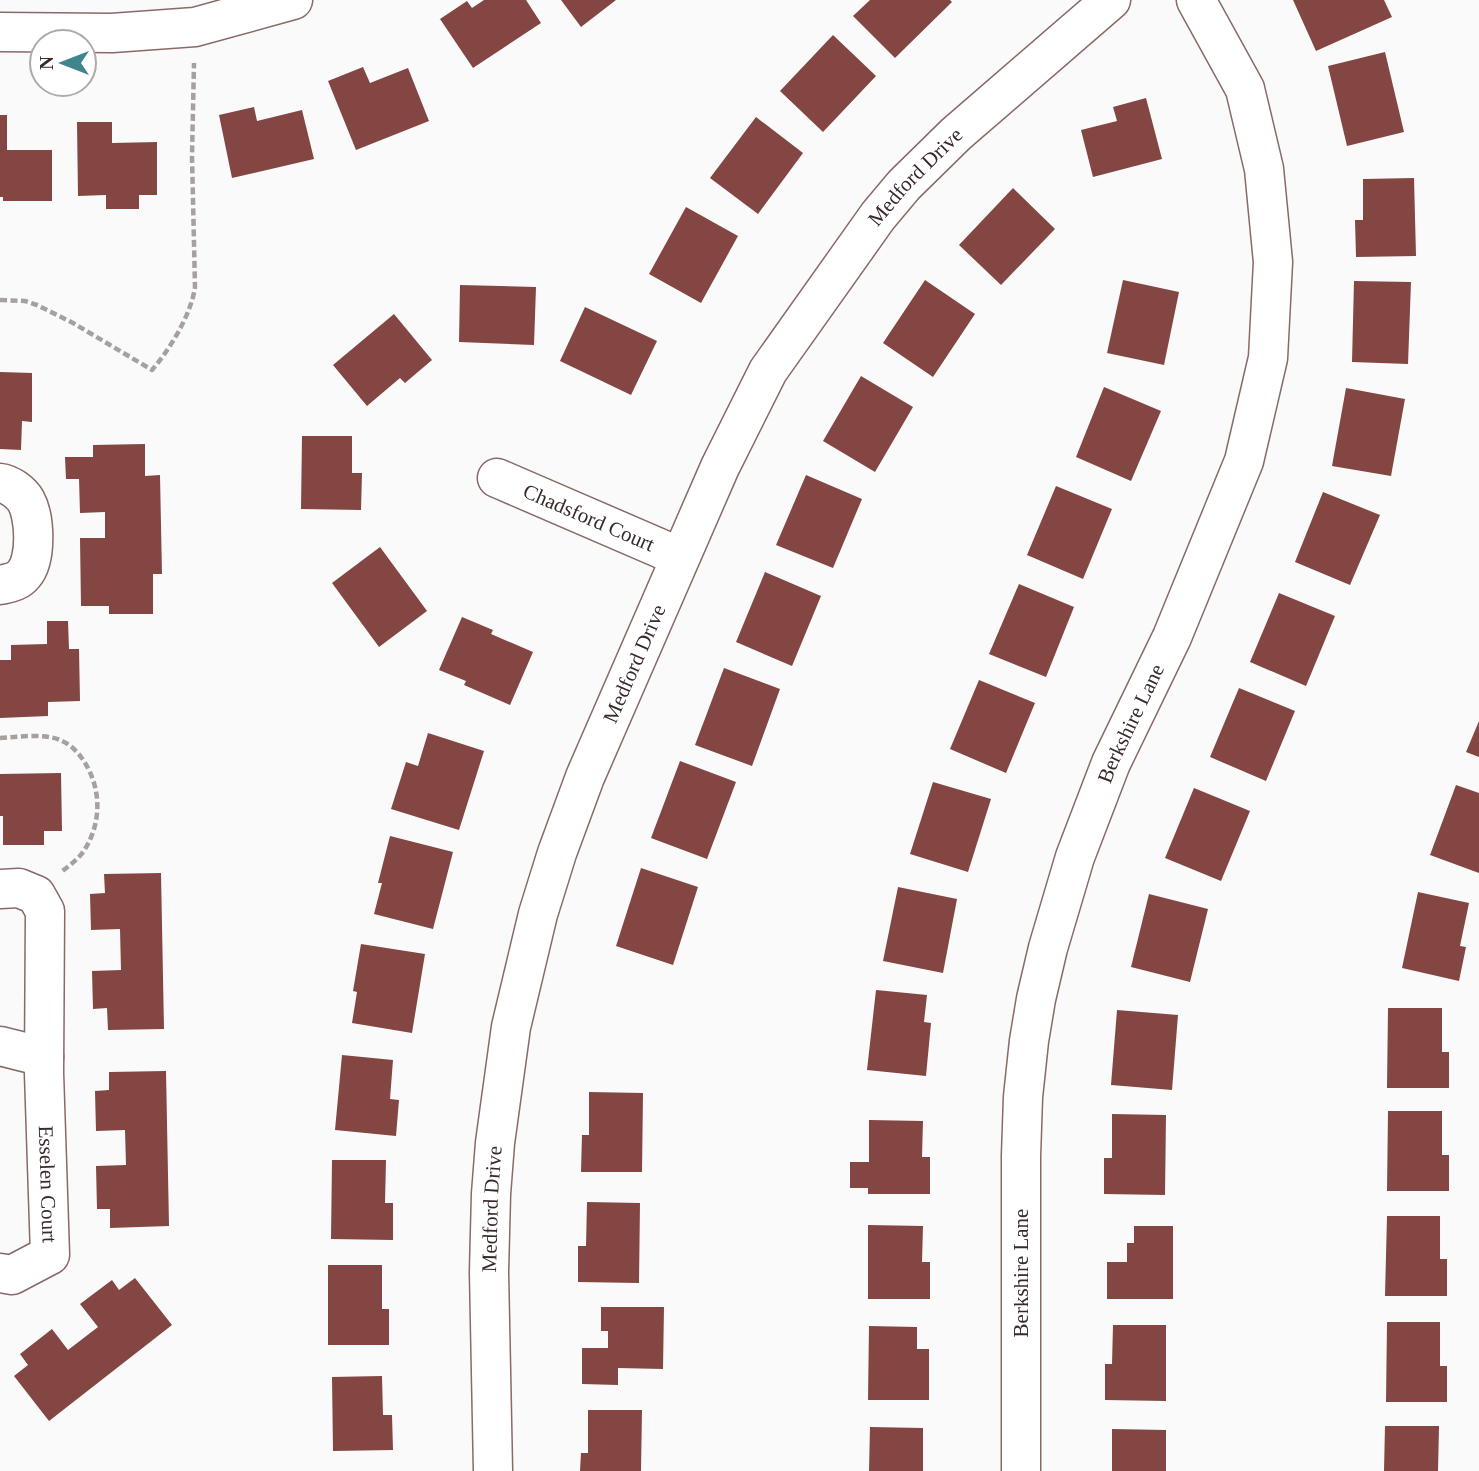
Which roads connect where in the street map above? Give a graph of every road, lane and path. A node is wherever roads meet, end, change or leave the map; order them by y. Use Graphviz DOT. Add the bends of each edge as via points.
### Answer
graph roads {
  1 [pos="293,0"];
  2 [pos="1111,0"];
  3 [pos="1196,0"];
  4 [pos="187,28"];
  5 [pos="0,32"];
  6 [pos="0,300"];
  7 [pos="498,478"];
  8 [pos="0,483"];
  9 [pos="680,557"];
  10 [pos="0,585"];
  11 [pos="0,738"];
  12 [pos="16,891"];
  13 [pos="0,1046"];
  14 [pos="44,1057"];
  15 [pos="0,1273"];
  16 [pos="493,1471"];
  17 [pos="1021,1471"];
  1 -- 4 [label="street"];
  2 -- 9 [label="street, Medford Drive" via="956,134 878,216 768,371"];
  3 -- 17 [label="street, Berkshire Lane" via="1245,89 1264,169 1273,262 1268,358 1244,461 1172,637 1106,775 1071,870 1036,999 1023,1097 1021,1156"];
  4 -- 5 [label="street"];
  4 -- 6 [label="path" via="194,65 195,287 165,355 152,370 37,305"];
  7 -- 9 [label="street, Chadsford Court"];
  8 -- 10 [label="street" via="25,499 34,542 25,574"];
  9 -- 16 [label="street, Medford Drive" via="557,853 511,1027 491,1194"];
  11 -- 12 [label="path" via="63,740 90,768 97,791 93,830 79,857"];
  12 -- 14 [label="street, Esselen Court" via="36,895 45,911"];
  13 -- 14 [label="street"];
  14 -- 15 [label="street, Esselen Court" via="50,1255 12,1275"];
}
